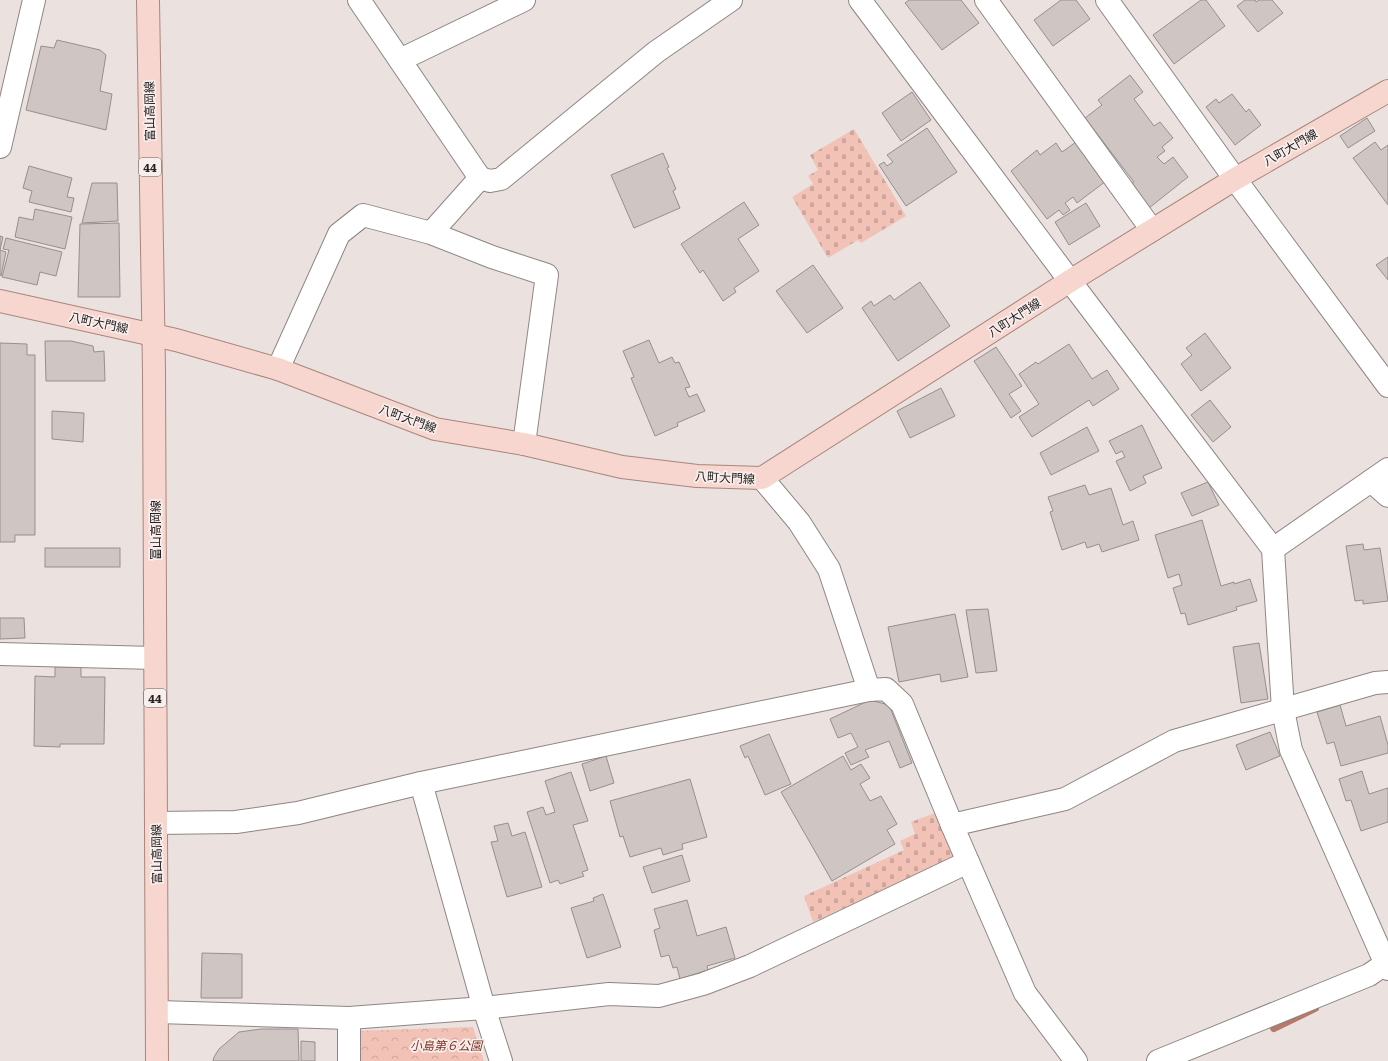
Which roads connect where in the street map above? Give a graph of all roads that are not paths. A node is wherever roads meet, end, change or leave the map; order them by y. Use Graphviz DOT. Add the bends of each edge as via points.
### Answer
graph roads {
  1 [pos="34,0"];
  2 [pos="148,0"];
  3 [pos="359,0"];
  4 [pos="524,0"];
  5 [pos="731,0"];
  6 [pos="860,0"];
  7 [pos="986,0"];
  8 [pos="1108,0"];
  9 [pos="400,60"];
  10 [pos="1388,91"];
  11 [pos="0,147"];
  12 [pos="480,178"];
  13 [pos="1235,179"];
  14 [pos="1152,230"];
  15 [pos="431,234"];
  16 [pos="1070,281"];
  17 [pos="0,301"];
  18 [pos="153,335"];
  19 [pos="278,369"];
  20 [pos="1388,386"];
  21 [pos="524,444"];
  22 [pos="1380,475"];
  23 [pos="762,478"];
  24 [pos="1388,496"];
  25 [pos="1273,549"];
  26 [pos="0,654"];
  27 [pos="155,658"];
  28 [pos="1388,682"];
  29 [pos="869,690"];
  30 [pos="1283,710"];
  31 [pos="421,783"];
  32 [pos="156,824"];
  33 [pos="952,825"];
  34 [pos="968,862"];
  35 [pos="1387,964"];
  36 [pos="484,1008"];
  37 [pos="158,1012"];
  38 [pos="349,1018"];
  39 [pos="157,1061"];
  40 [pos="349,1061"];
  41 [pos="501,1061"];
  42 [pos="1076,1061"];
  43 [pos="1158,1061"];
  1 -- 11 [label="street"];
  2 -- 18 [label="main road, 富山高岡線 / 44"];
  3 -- 9 [label="street"];
  4 -- 9 [label="street"];
  5 -- 12 [label="street" via="656,52 502,179 490,181"];
  6 -- 16 [label="street"];
  7 -- 14 [label="street"];
  8 -- 13 [label="street"];
  9 -- 12 [label="street"];
  10 -- 13 [label="main road, 八町大門線"];
  12 -- 15 [label="street"];
  13 -- 14 [label="main road, 八町大門線"];
  13 -- 20 [label="street"];
  14 -- 16 [label="main road, 八町大門線"];
  15 -- 19 [label="street" via="363,215 339,234"];
  15 -- 21 [label="street" via="547,275"];
  16 -- 23 [label="main road, 八町大門線"];
  16 -- 25 [label="street"];
  17 -- 18 [label="main road, 八町大門線"];
  18 -- 19 [label="main road, 八町大門線"];
  18 -- 27 [label="main road, 富山高岡線 / 44"];
  19 -- 21 [label="main road, 八町大門線" via="435,429"];
  21 -- 23 [label="main road, 八町大門線" via="622,467 697,476"];
  22 -- 24 [label="street"];
  22 -- 25 [label="street"];
  23 -- 29 [label="street" via="799,522 829,569"];
  25 -- 30 [label="street"];
  26 -- 27 [label="street"];
  27 -- 32 [label="main road, 富山高岡線 / 44"];
  28 -- 30 [label="street" via="1375,683"];
  29 -- 31 [label="street"];
  29 -- 33 [label="street" via="886,689 902,704"];
  30 -- 33 [label="street" via="1174,741 1066,799"];
  30 -- 35 [label="street" via="1291,750"];
  31 -- 32 [label="street" via="298,813 236,822"];
  31 -- 36 [label="street"];
  32 -- 37 [label="main road, 富山高岡線 / 44"];
  33 -- 34 [label="street"];
  34 -- 36 [label="street" via="750,966 703,984 659,996 609,994"];
  34 -- 42 [label="street" via="1025,993"];
  35 -- 43 [label="street" via="1369,975"];
  36 -- 38 [label="street"];
  36 -- 41 [label="street"];
  37 -- 38 [label="street"];
  37 -- 39 [label="main road, 富山高岡線 / 44"];
  38 -- 40 [label="street"];
}
